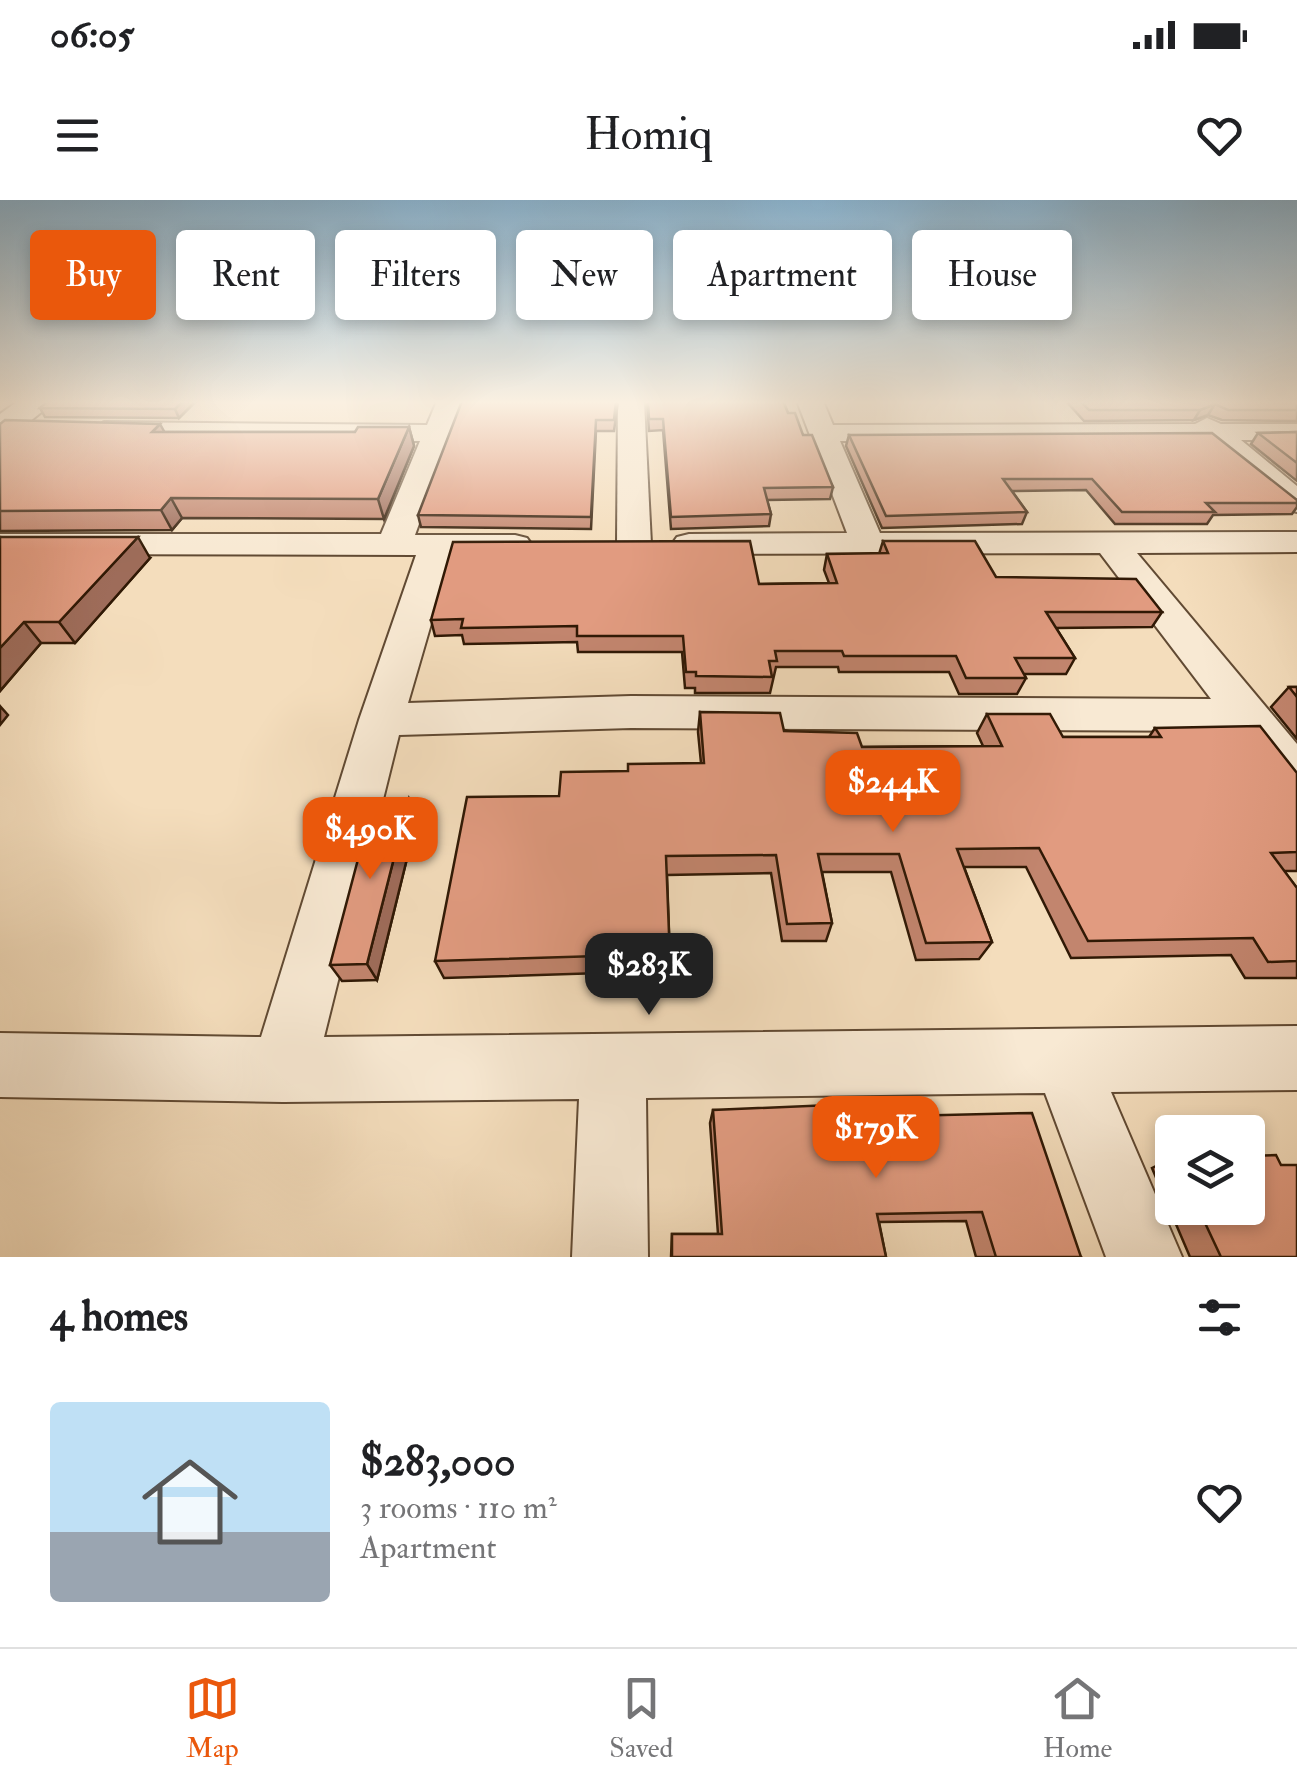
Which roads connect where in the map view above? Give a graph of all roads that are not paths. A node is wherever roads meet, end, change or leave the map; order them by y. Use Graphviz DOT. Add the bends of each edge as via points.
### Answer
graph roads {
  1 [pos="433,450"];
  2 [pos="633,450"];
  3 [pos="831,450"];
  4 [pos="1236,450"];
  5 [pos="1297,502"];
  6 [pos="1108,540"];
  7 [pos="1297,542"];
  8 [pos="0,544"];
  9 [pos="555,544"];
  10 [pos="595,544"];
  11 [pos="634,544"];
  12 [pos="868,544"];
  13 [pos="415,545"];
  14 [pos="1250,715"];
  15 [pos="381,720"];
  16 [pos="1297,777"];
  17 [pos="1297,1058"];
  18 [pos="1066,1061"];
  19 [pos="0,1064"];
  20 [pos="612,1066"];
  21 [pos="282,1070"];
  22 [pos="610,1257"];
  23 [pos="1144,1257"];
  1 -- 13 [label="street"];
  2 -- 11 [label="street"];
  3 -- 12 [label="street"];
  4 -- 5 [label="street"];
  6 -- 7 [label="street"];
  6 -- 12 [label="street"];
  6 -- 14 [label="street"];
  8 -- 13 [label="street"];
  9 -- 13 [label="street"];
  10 -- 11 [label="street"];
  11 -- 12 [label="street"];
  13 -- 15 [label="street"];
  14 -- 15 [label="street" via="631,712"];
  14 -- 16 [label="street"];
  15 -- 21 [label="street"];
  17 -- 18 [label="street"];
  18 -- 20 [label="street"];
  18 -- 23 [label="street"];
  19 -- 21 [label="street"];
  20 -- 21 [label="street"];
  20 -- 22 [label="street"];
}
